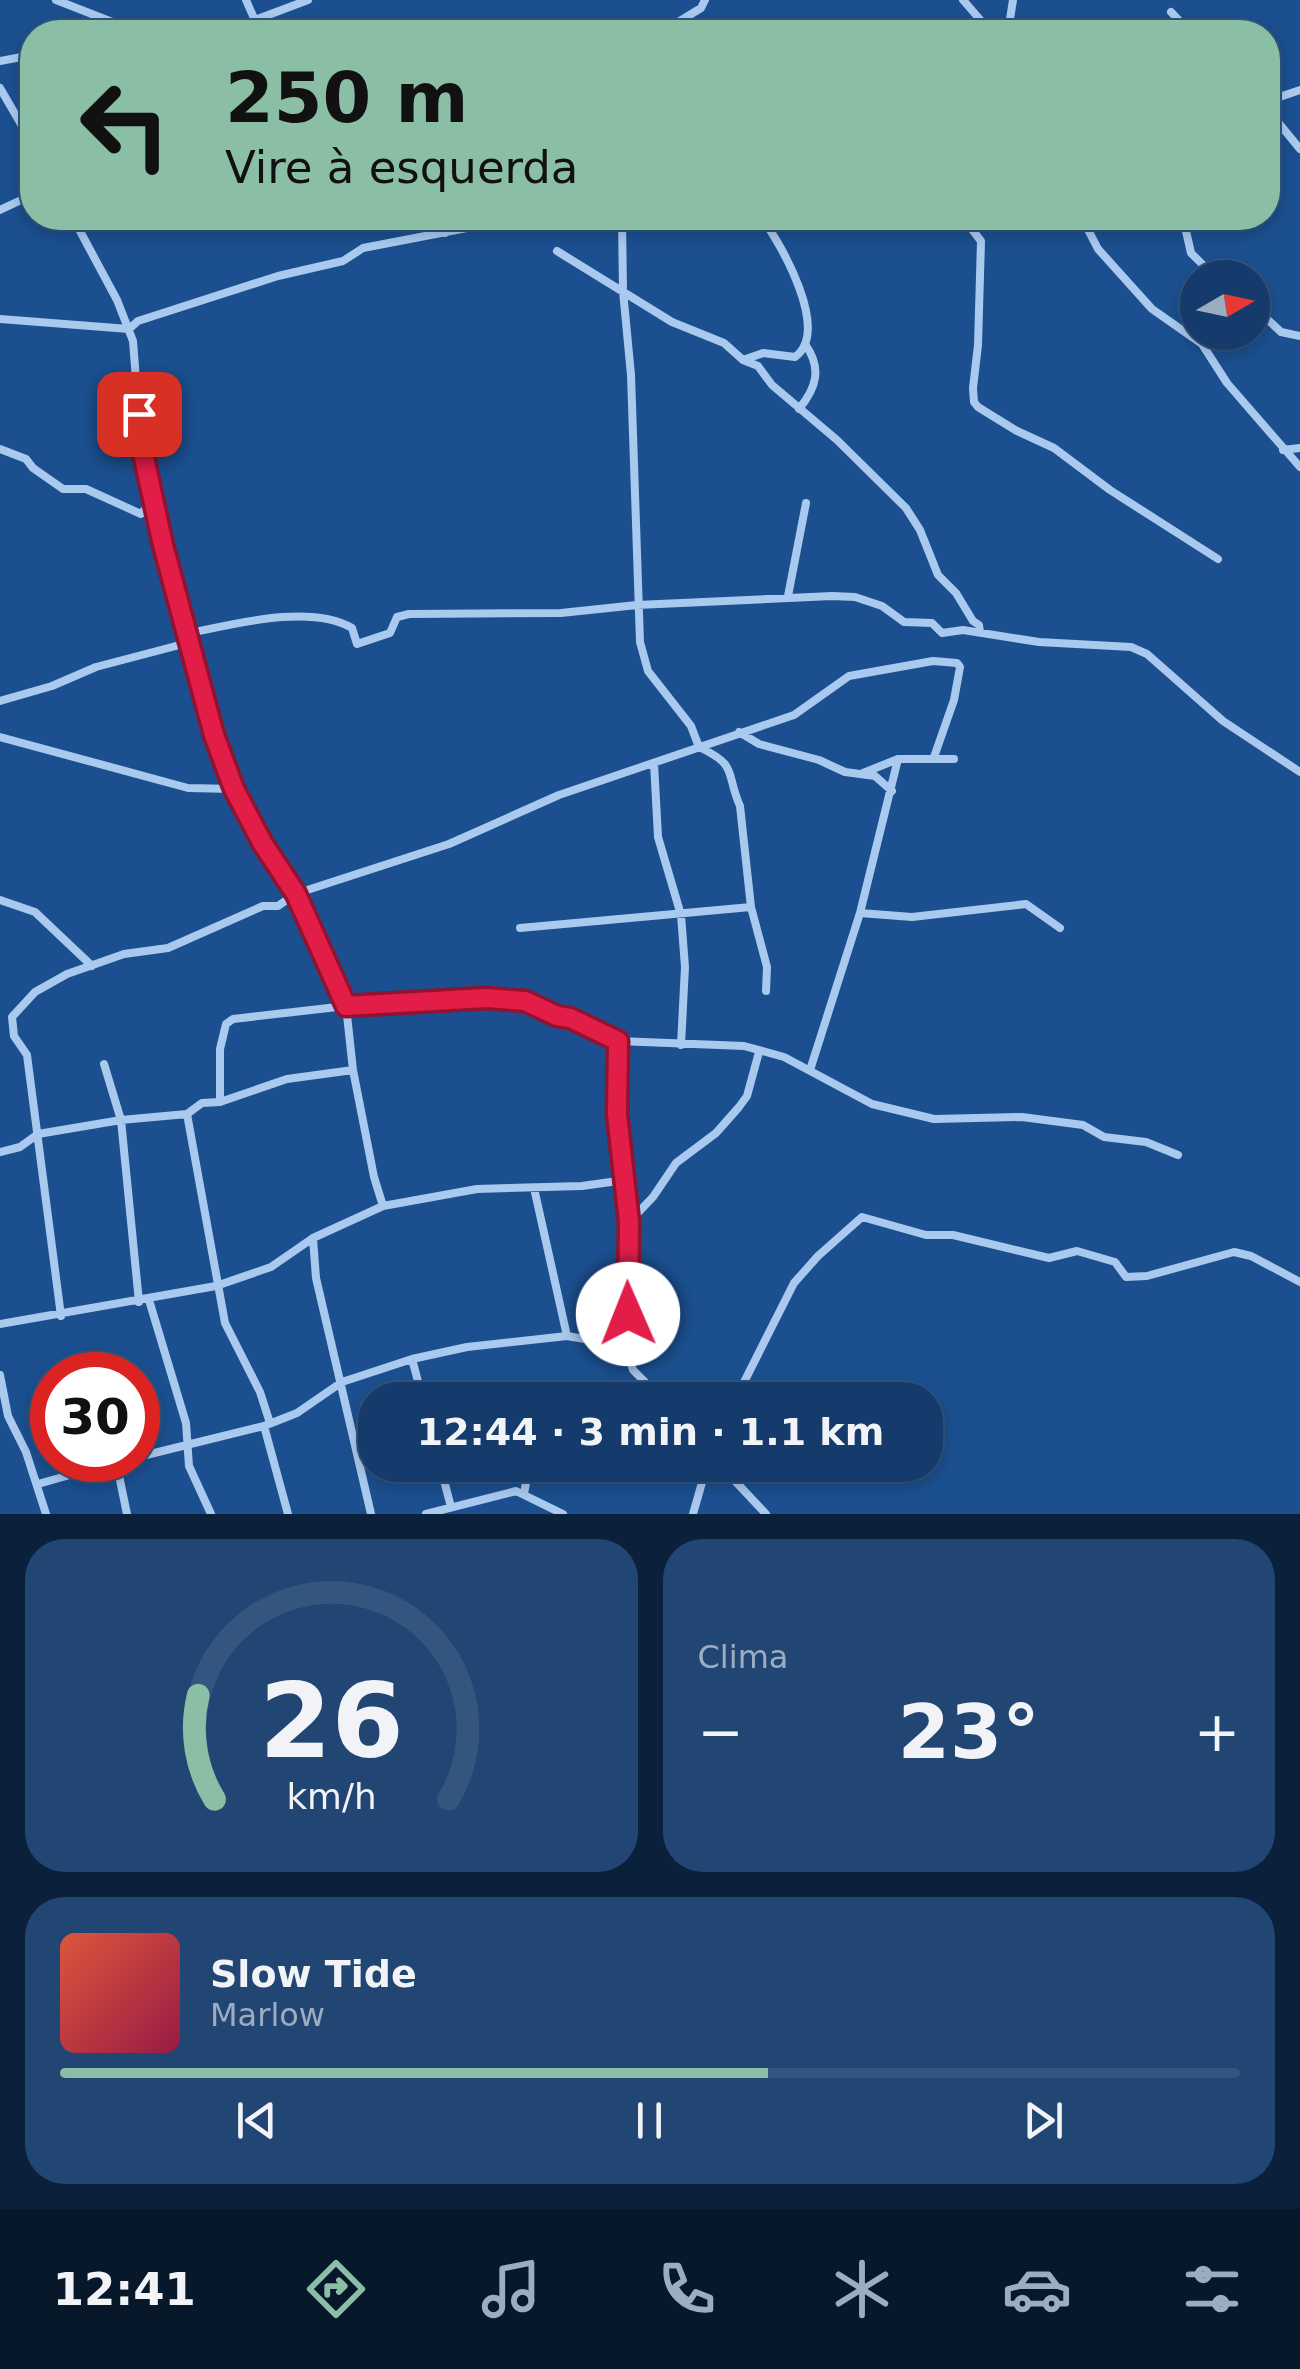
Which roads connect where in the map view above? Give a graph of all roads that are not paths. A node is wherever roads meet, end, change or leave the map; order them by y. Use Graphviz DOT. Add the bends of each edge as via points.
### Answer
graph roads {
  1 [pos="56,0"];
  2 [pos="246,0"];
  3 [pos="308,0"];
  4 [pos="705,0"];
  5 [pos="963,0"];
  6 [pos="1170,12"];
  7 [pos="107,20"];
  8 [pos="255,20"];
  9 [pos="682,20"];
  10 [pos="981,20"];
  11 [pos="1178,20"];
  12 [pos="0,88"];
  13 [pos="20,122"];
  14 [pos="1280,125"];
  15 [pos="1300,149"];
  16 [pos="80,230"];
  17 [pos="444,230"];
  18 [pos="458,230"];
  19 [pos="622,230"];
  20 [pos="769,230"];
  21 [pos="972,230"];
  22 [pos="1088,230"];
  23 [pos="1185,230"];
  24 [pos="444,233"];
  25 [pos="557,251"];
  26 [pos="1197,260"];
  27 [pos="623,291"];
  28 [pos="0,319"];
  29 [pos="1270,323"];
  30 [pos="130,328"];
  31 [pos="1300,336"];
  32 [pos="805,344"];
  33 [pos="743,360"];
  34 [pos="800,409"];
  35 [pos="1300,448"];
  36 [pos="1,449"];
  37 [pos="1283,450"];
  38 [pos="1300,467"];
  39 [pos="154,500"];
  40 [pos="806,503"];
  41 [pos="1218,559"];
  42 [pos="788,596"];
  43 [pos="637,605"];
  44 [pos="980,632"];
  45 [pos="188,638"];
  46 [pos="0,701"];
  47 [pos="738,732"];
  48 [pos="0,738"];
  49 [pos="700,747"];
  50 [pos="934,758"];
  51 [pos="954,759"];
  52 [pos="898,760"];
  53 [pos="654,764"];
  54 [pos="1300,772"];
  55 [pos="859,775"];
  56 [pos="234,789"];
  57 [pos="892,791"];
  58 [pos="296,894"];
  59 [pos="0,900"];
  60 [pos="752,906"];
  61 [pos="860,913"];
  62 [pos="681,915"];
  63 [pos="520,928"];
  64 [pos="1060,928"];
  65 [pos="92,966"];
  66 [pos="766,991"];
  67 [pos="346,1006"];
  68 [pos="618,1041"];
  69 [pos="680,1045"];
  70 [pos="760,1052"];
  71 [pos="104,1064"];
  72 [pos="353,1070"];
  73 [pos="810,1070"];
  74 [pos="220,1102"];
  75 [pos="187,1114"];
  76 [pos="121,1120"];
  77 [pos="38,1134"];
  78 [pos="0,1152"];
  79 [pos="1178,1155"];
  80 [pos="625,1180"];
  81 [pos="534,1188"];
  82 [pos="383,1206"];
  83 [pos="629,1222"];
  84 [pos="313,1238"];
  85 [pos="1300,1282"];
  86 [pos="216,1286"];
  87 [pos="144,1301"];
  88 [pos="60,1316"];
  89 [pos="0,1324"];
  90 [pos="566,1336"];
  91 [pos="626,1346"];
  92 [pos="412,1358"];
  93 [pos="0,1375"];
  94 [pos="342,1382"];
  95 [pos="418,1382"];
  96 [pos="645,1382"];
  97 [pos="744,1382"];
  98 [pos="267,1425"];
  99 [pos="188,1447"];
  100 [pos="160,1453"];
  101 [pos="45,1482"];
  102 [pos="122,1482"];
  103 [pos="444,1482"];
  104 [pos="526,1482"];
  105 [pos="702,1482"];
  106 [pos="736,1482"];
  107 [pos="38,1484"];
  108 [pos="524,1494"];
  109 [pos="451,1507"];
  110 [pos="46,1514"];
  111 [pos="127,1514"];
  112 [pos="211,1514"];
  113 [pos="288,1514"];
  114 [pos="372,1514"];
  115 [pos="426,1514"];
  116 [pos="563,1514"];
  117 [pos="693,1514"];
  118 [pos="766,1514"];
  1 -- 7 [label="street"];
  2 -- 8 [label="street"];
  3 -- 8 [label="street"];
  4 -- 9 [label="street"];
  5 -- 10 [label="street"];
  6 -- 11 [label="street"];
  12 -- 13 [label="street"];
  14 -- 15 [label="street"];
  16 -- 30 [label="street"];
  17 -- 24 [label="street"];
  18 -- 24 [label="street"];
  19 -- 27 [label="street"];
  20 -- 32 [label="street" via="795,276"];
  21 -- 41 [label="street" via="981,240 974,402"];
  22 -- 37 [label="street" via="1152,308 1202,344"];
  23 -- 26 [label="street"];
  24 -- 30 [label="street" via="364,248 348,259"];
  25 -- 27 [label="street"];
  27 -- 33 [label="street" via="672,322 724,343"];
  27 -- 43 [label="street"];
  28 -- 30 [label="street"];
  29 -- 31 [label="street"];
  30 -- 39 [label="street" via="141,444"];
  32 -- 33 [label="street" via="795,357 763,353"];
  32 -- 34 [label="street" via="816,369"];
  33 -- 34 [label="street" via="758,366"];
  34 -- 44 [label="street" via="906,508 938,576"];
  35 -- 37 [label="street"];
  36 -- 39 [label="street" via="26,459 63,490 86,489 140,514"];
  37 -- 38 [label="street"];
  39 -- 45 [label="street"];
  40 -- 42 [label="street"];
  42 -- 43 [label="street"];
  42 -- 44 [label="street" via="855,597 904,622 932,623 942,633"];
  43 -- 45 [label="street" via="561,614 409,614 397,617 390,632 357,644 352,628 340,620 303,616"];
  43 -- 49 [label="street" via="642,658"];
  44 -- 54 [label="street" via="1147,654 1223,721"];
  45 -- 46 [label="street"];
  45 -- 56 [label="street"];
  47 -- 49 [label="street"];
  47 -- 50 [label="street" via="803,712 849,676 948,660 960,674"];
  47 -- 55 [label="street"];
  48 -- 56 [label="street" via="188,788"];
  49 -- 53 [label="street"];
  49 -- 60 [label="street" via="722,758 732,775"];
  50 -- 51 [label="street"];
  50 -- 52 [label="street"];
  52 -- 55 [label="street"];
  52 -- 57 [label="street"];
  53 -- 58 [label="street" via="560,795 450,844"];
  53 -- 62 [label="street" via="658,837"];
  55 -- 57 [label="street" via="876,776"];
  56 -- 58 [label="street"];
  57 -- 61 [label="street"];
  58 -- 65 [label="street" via="168,948"];
  58 -- 67 [label="street"];
  59 -- 65 [label="street" via="35,912"];
  60 -- 62 [label="street"];
  60 -- 66 [label="street"];
  61 -- 64 [label="street" via="912,917 1026,904"];
  61 -- 73 [label="street"];
  62 -- 63 [label="street"];
  62 -- 69 [label="street"];
  65 -- 77 [label="street" via="35,992 12,1018 27,1055"];
  67 -- 68 [label="street" via="525,1001"];
  67 -- 72 [label="street"];
  67 -- 74 [label="street" via="226,1024"];
  68 -- 69 [label="street"];
  68 -- 80 [label="street"];
  69 -- 70 [label="street"];
  70 -- 73 [label="street"];
  70 -- 83 [label="street" via="739,1108 676,1162"];
  71 -- 76 [label="street"];
  72 -- 74 [label="street" via="305,1074"];
  72 -- 82 [label="street"];
  73 -- 79 [label="street" via="872,1104 934,1119 1022,1117 1083,1125 1104,1137 1146,1142"];
  74 -- 75 [label="street" via="202,1103"];
  75 -- 76 [label="street"];
  75 -- 86 [label="street"];
  76 -- 77 [label="street"];
  76 -- 87 [label="street"];
  77 -- 78 [label="street"];
  77 -- 88 [label="street"];
  80 -- 81 [label="street"];
  80 -- 83 [label="street"];
  81 -- 82 [label="street" via="477,1189"];
  81 -- 90 [label="street"];
  82 -- 84 [label="street"];
  83 -- 91 [label="street"];
  84 -- 86 [label="street" via="271,1267"];
  84 -- 94 [label="street"];
  85 -- 97 [label="street" via="1234,1252 1126,1277 1115,1262 1077,1252 1050,1258 862,1217 794,1283"];
  86 -- 87 [label="street"];
  86 -- 98 [label="street"];
  87 -- 88 [label="street"];
  87 -- 99 [label="street" via="186,1423"];
  88 -- 89 [label="street"];
  90 -- 91 [label="street"];
  90 -- 92 [label="street"];
  91 -- 96 [label="street"];
  92 -- 94 [label="street"];
  92 -- 95 [label="street"];
  93 -- 107 [label="street" via="8,1416"];
  94 -- 98 [label="street"];
  94 -- 114 [label="street"];
  98 -- 99 [label="street"];
  98 -- 113 [label="street"];
  99 -- 100 [label="street"];
  99 -- 112 [label="street" via="192,1475"];
  101 -- 107 [label="street"];
  102 -- 111 [label="street"];
  103 -- 109 [label="street"];
  104 -- 108 [label="street"];
  105 -- 117 [label="street"];
  106 -- 118 [label="street"];
  107 -- 110 [label="street"];
  108 -- 109 [label="street"];
  108 -- 116 [label="street"];
  109 -- 115 [label="street"];
}
